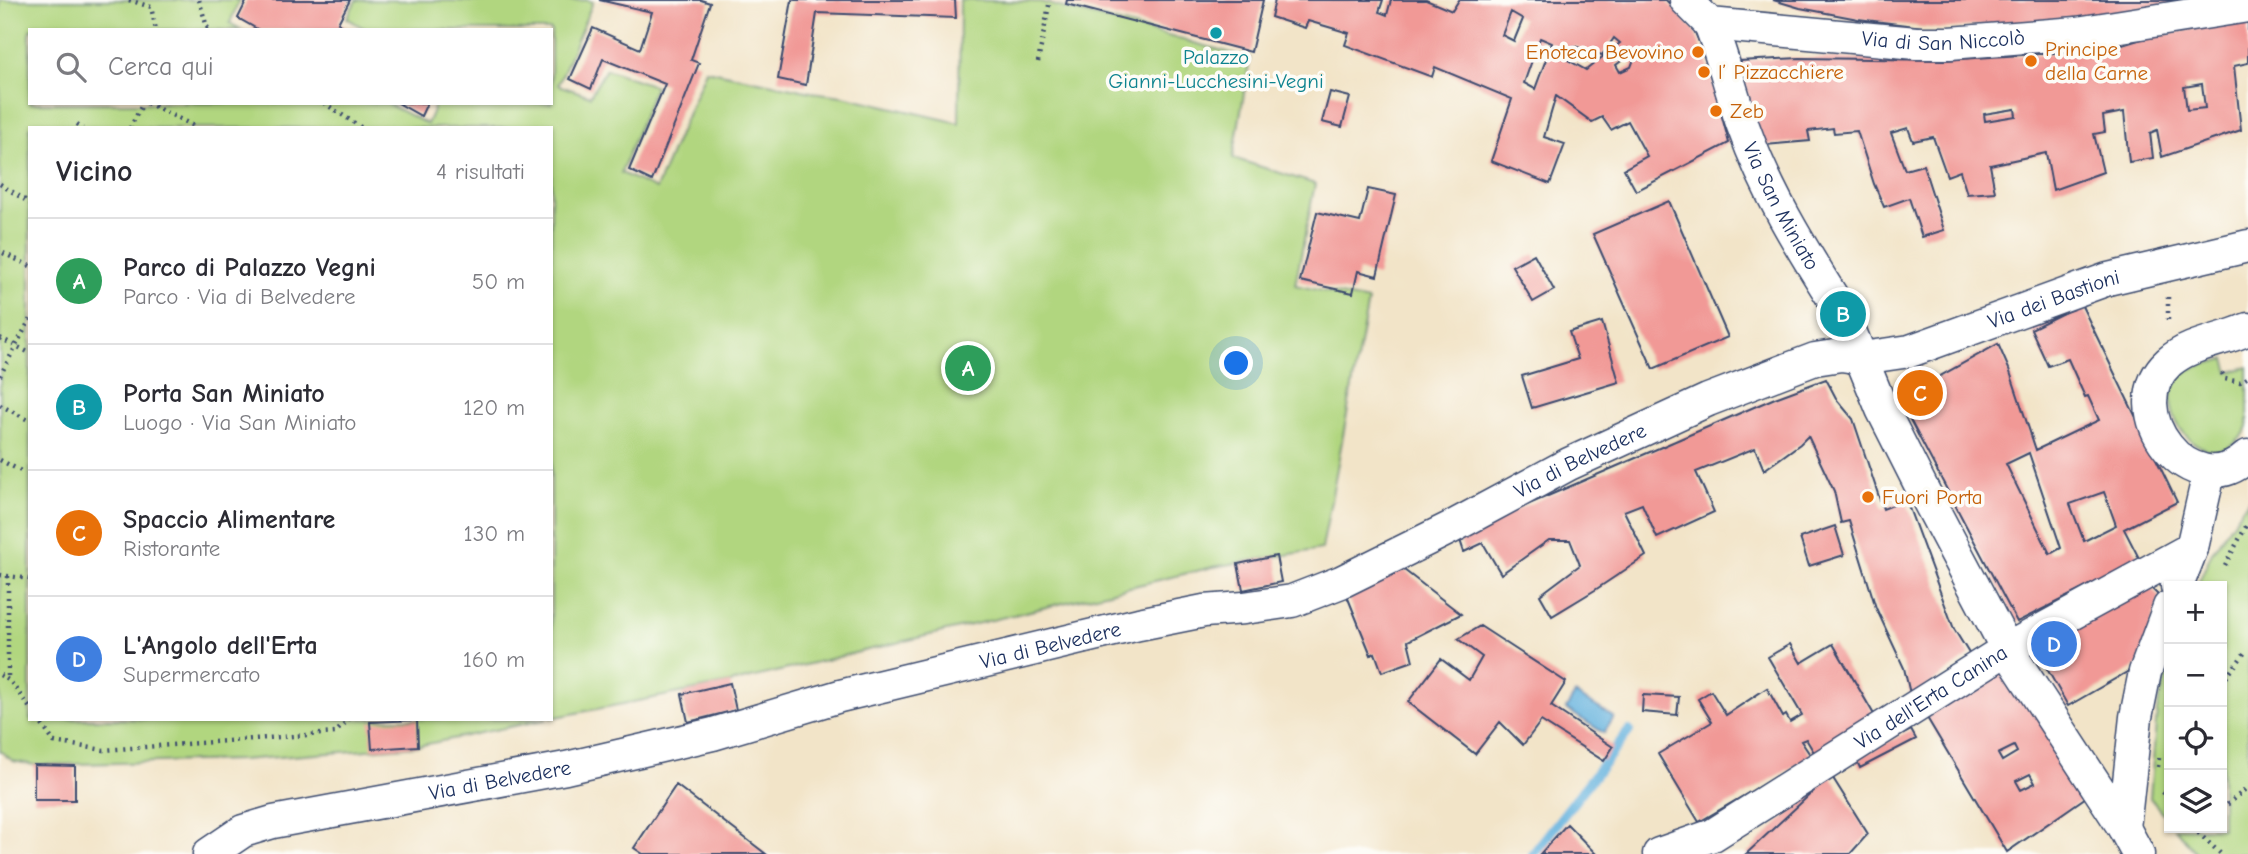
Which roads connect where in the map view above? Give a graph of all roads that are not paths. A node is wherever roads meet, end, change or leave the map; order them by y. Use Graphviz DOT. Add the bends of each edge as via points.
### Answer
graph roads {
  1 [pos="1686,0"];
  2 [pos="2209,6"];
  3 [pos="2248,6"];
  4 [pos="1710,24"];
  5 [pos="2248,246"];
  6 [pos="2248,329"];
  7 [pos="1862,358"];
  8 [pos="2248,456"];
  9 [pos="2209,473"];
  10 [pos="2192,548"];
  11 [pos="2179,581"];
  12 [pos="2164,621"];
  13 [pos="2007,649"];
  14 [pos="2131,841"];
  15 [pos="1713,844"];
  16 [pos="209,854"];
  17 [pos="1659,854"];
  1 -- 4 [label="street"];
  2 -- 3 [label="street, Via di San Niccolò"];
  2 -- 4 [label="street, Via di San Niccolò" via="2077,33 1950,43"];
  4 -- 7 [label="street, Via San Miniato" via="1744,127 1782,216 1840,309"];
  5 -- 7 [label="street, Via dei Bastioni" via="2108,279 1910,351"];
  6 -- 9 [label="street" via="2168,363 2151,393 2151,414 2163,440 2187,464"];
  7 -- 13 [label="street, Via San Miniato" via="1882,409"];
  7 -- 16 [label="street, Via di Belvedere" via="1815,359 1708,400 1569,464 1341,582 1292,601 1139,624 840,696 686,741 273,822 243,831"];
  8 -- 9 [label="street" via="2230,469"];
  9 -- 10 [label="street"];
  10 -- 11 [label="street"];
  10 -- 13 [label="street, Via dell'Erta Canina"];
  12 -- 14 [label="street" via="2145,672 2133,739"];
  13 -- 14 [label="street, Via San Miniato"];
  13 -- 15 [label="street, Via dell'Erta Canina"];
  15 -- 17 [label="street, Via dell'Erta Canina"];
}
